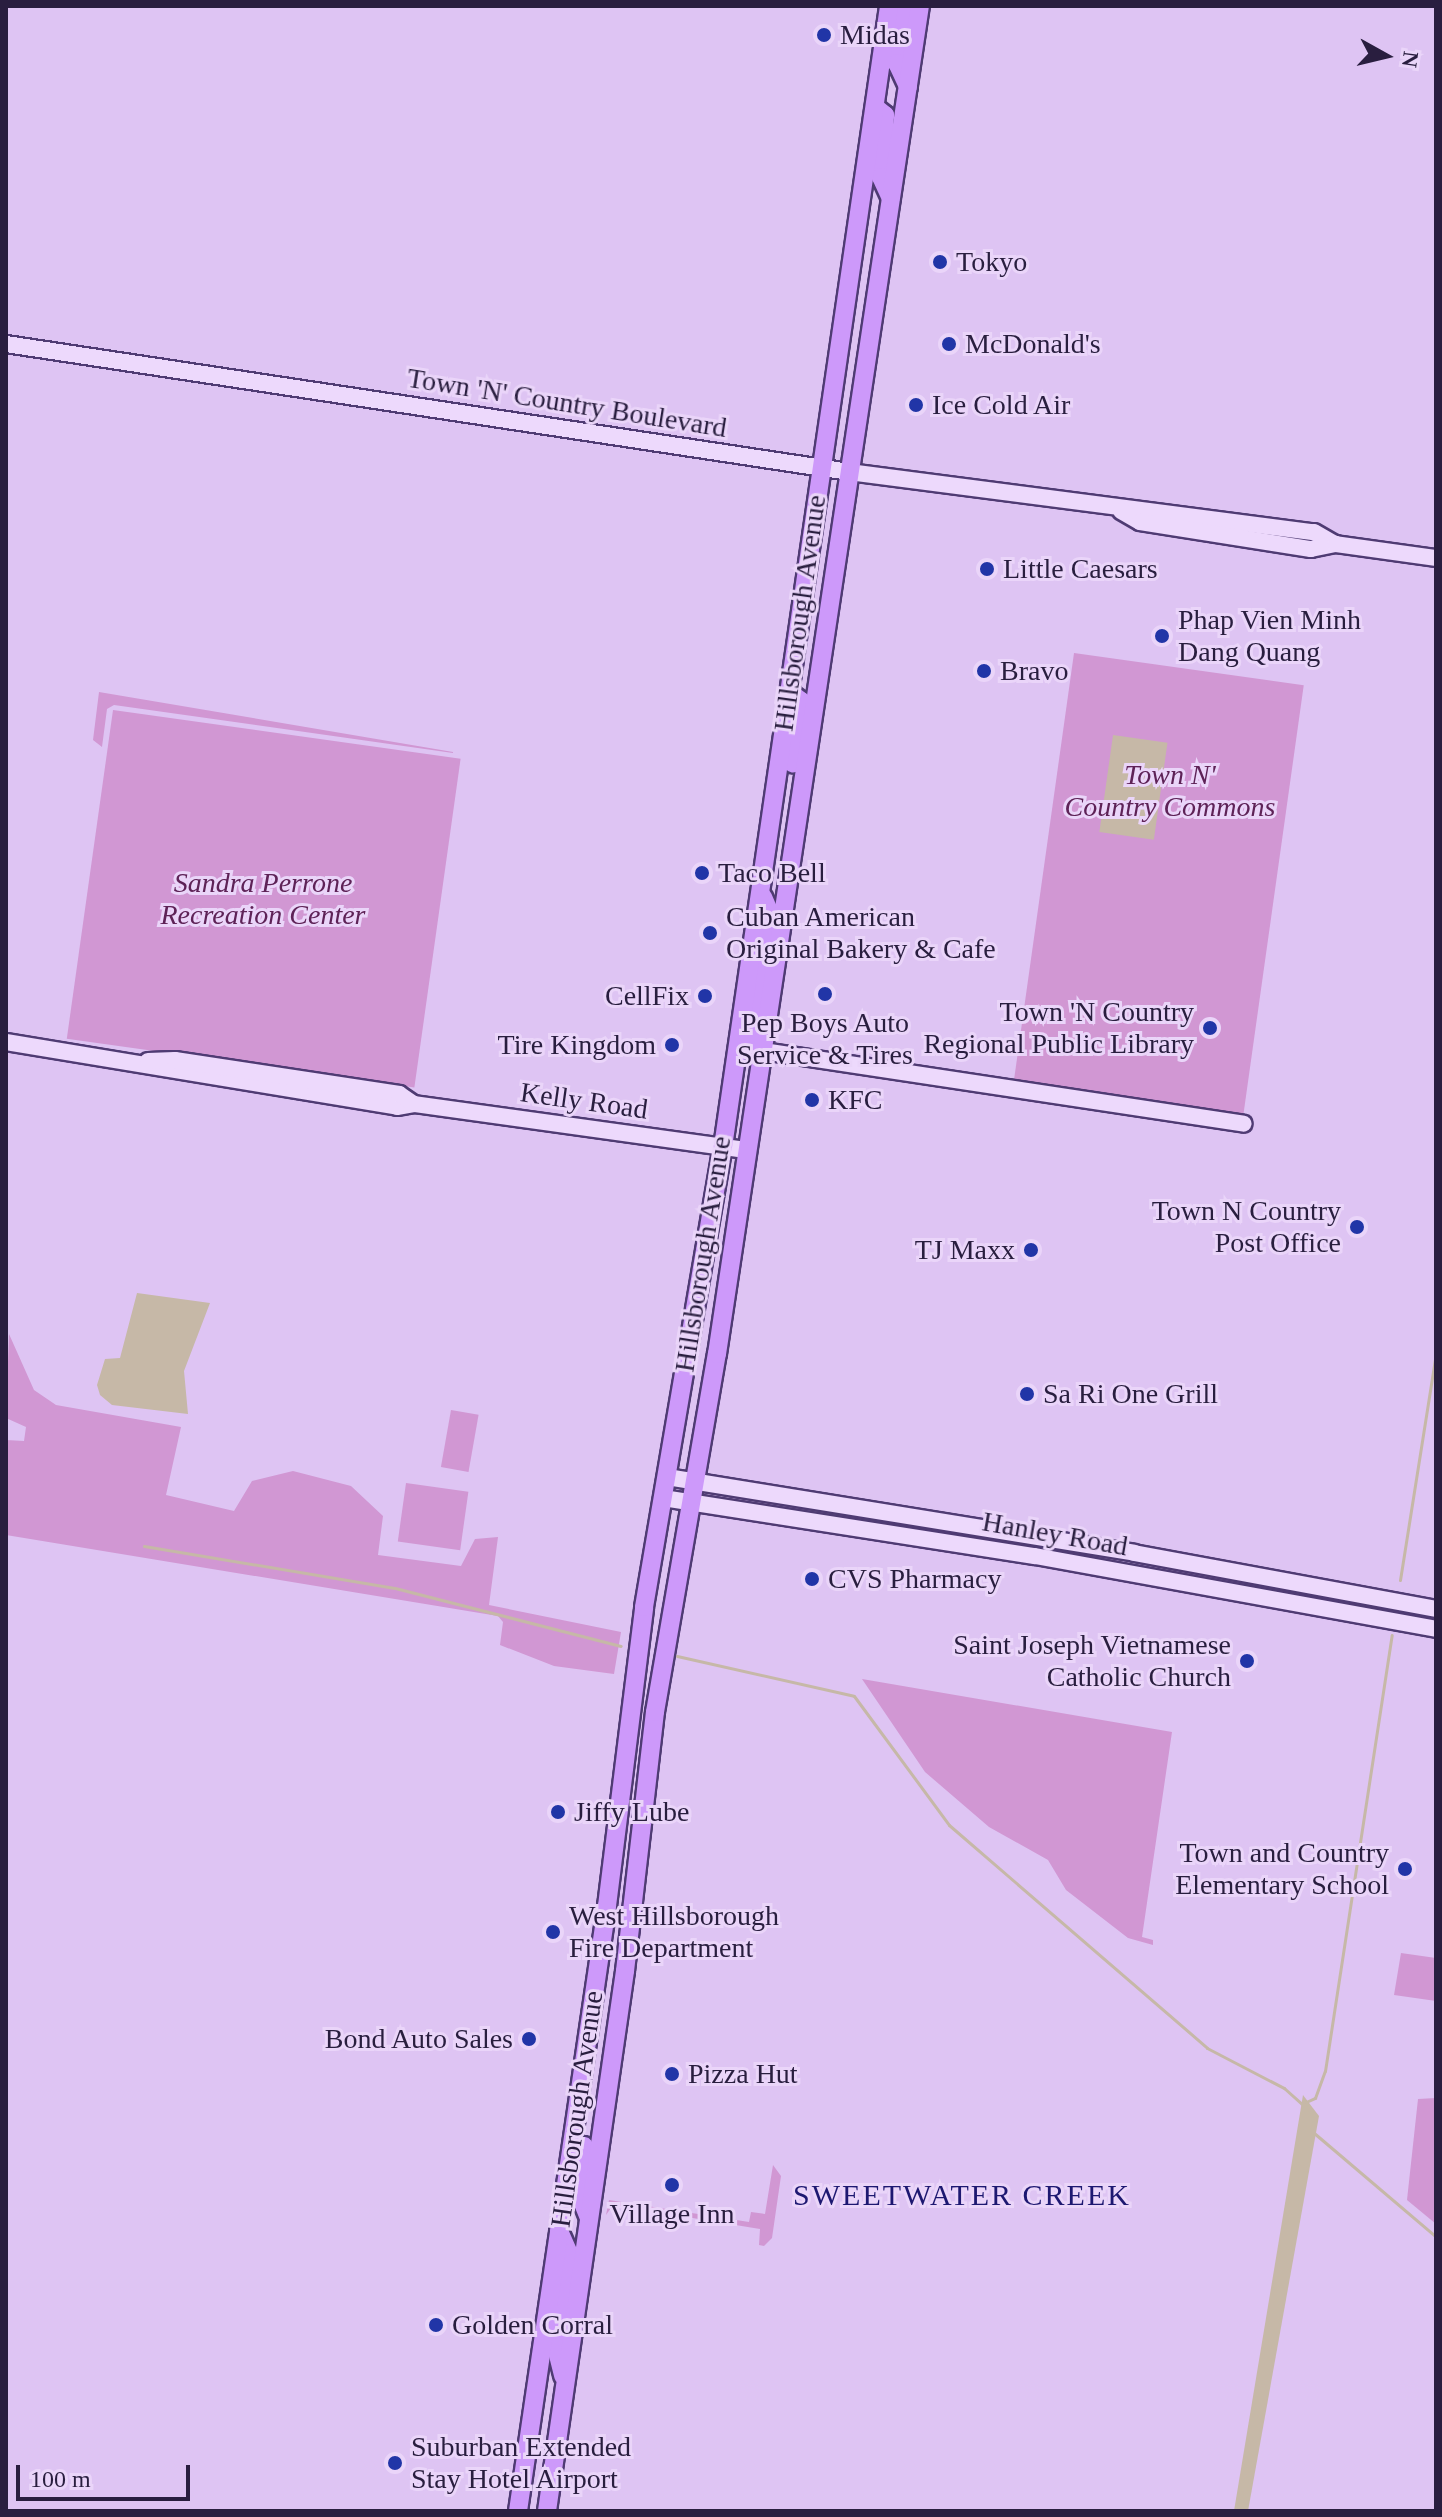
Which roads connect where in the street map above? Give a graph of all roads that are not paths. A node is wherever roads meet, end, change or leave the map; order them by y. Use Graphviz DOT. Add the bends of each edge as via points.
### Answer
graph roads {
  1 [pos="889,6"];
  2 [pos="905,6"];
  3 [pos="920,6"];
  4 [pos="908,87"];
  5 [pos="875,107"];
  6 [pos="891,198"];
  7 [pos="6,344"];
  8 [pos="823,468"];
  9 [pos="849,472"];
  10 [pos="1436,558"];
  11 [pos="789,692"];
  12 [pos="792,860"];
  13 [pos="760,889"];
  14 [pos="6,1042"];
  15 [pos="763,1051"];
  16 [pos="1243,1124"];
  17 [pos="723,1147"];
  18 [pos="747,1150"];
  19 [pos="667,1477"];
  20 [pos="694,1482"];
  21 [pos="663,1498"];
  22 [pos="690,1502"];
  23 [pos="898,1515"];
  24 [pos="956,1524"];
  25 [pos="896,1534"];
  26 [pos="953,1543"];
  27 [pos="1365,1597"];
  28 [pos="1436,1609"];
  29 [pos="1362,1617"];
  30 [pos="1436,1629"];
  31 [pos="620,1777"];
  32 [pos="612,1857"];
  33 [pos="636,1883"];
  34 [pos="625,1971"];
  35 [pos="597,1978"];
  36 [pos="587,2045"];
  37 [pos="610,2074"];
  38 [pos="590,2218"];
  39 [pos="559,2231"];
  40 [pos="566,2387"];
  41 [pos="518,2511"];
  42 [pos="547,2511"];
  1 -- 5 [label="main road, Hillsborough Avenue"];
  2 -- 4 [label="main road" via="897,63"];
  3 -- 4 [label="main road, Hillsborough Avenue"];
  4 -- 6 [label="main road, Hillsborough Avenue"];
  5 -- 6 [label="main road" via="885,115 881,177"];
  5 -- 8 [label="main road, Hillsborough Avenue"];
  6 -- 9 [label="main road, Hillsborough Avenue"];
  7 -- 8 [label="street, Town 'N' Country Boulevard"];
  8 -- 9 [label="street, Town 'N' Country Boulevard"];
  8 -- 11 [label="main road, Hillsborough Avenue"];
  9 -- 10 [label="street, Town 'N' Country Boulevard" via="1121,511 1140,522 1311,549 1335,544"];
  9 -- 12 [label="main road, Hillsborough Avenue"];
  11 -- 12 [label="main road" via="801,701 783,838"];
  11 -- 13 [label="main road, Hillsborough Avenue"];
  12 -- 15 [label="main road, Hillsborough Avenue"];
  13 -- 15 [label="main road" via="769,911 751,1040"];
  13 -- 17 [label="main road, Hillsborough Avenue"];
  14 -- 17 [label="street, Kelly Road" via="134,1061 175,1060 339,1091 399,1094 414,1104"];
  15 -- 16 [label="street"];
  15 -- 18 [label="main road, Hillsborough Avenue"];
  17 -- 18 [label="street, Kelly Road"];
  17 -- 19 [label="main road, Hillsborough Avenue"];
  18 -- 20 [label="main road, Hillsborough Avenue"];
  19 -- 20 [label="street, Hanley Road"];
  19 -- 21 [label="main road, Hillsborough Avenue"];
  20 -- 22 [label="main road, Hillsborough Avenue"];
  20 -- 23 [label="street, Hanley Road"];
  21 -- 22 [label="street, Hanley Road"];
  21 -- 31 [label="main road, Hillsborough Avenue"];
  22 -- 25 [label="street, Hanley Road"];
  22 -- 33 [label="main road, Hillsborough Avenue" via="655,1712"];
  23 -- 24 [label="street, Hanley Road"];
  23 -- 25 [label="street"];
  24 -- 26 [label="street"];
  24 -- 27 [label="street, Hanley Road"];
  25 -- 26 [label="street, Hanley Road"];
  26 -- 29 [label="street, Hanley Road"];
  27 -- 28 [label="street, Hanley Road"];
  27 -- 29 [label="street"];
  29 -- 30 [label="street, Hanley Road"];
  31 -- 32 [label="main road, Hillsborough Avenue"];
  31 -- 33 [label="main road" via="633,1788 629,1839"];
  32 -- 34 [label="main road" via="618,1910 613,1949"];
  32 -- 35 [label="main road, Hillsborough Avenue"];
  33 -- 34 [label="main road, Hillsborough Avenue"];
  34 -- 37 [label="main road, Hillsborough Avenue"];
  35 -- 36 [label="main road, Hillsborough Avenue"];
  35 -- 37 [label="main road" via="612,1985 605,2036"];
  36 -- 38 [label="main road" via="594,2075 578,2191"];
  36 -- 39 [label="main road, Hillsborough Avenue"];
  37 -- 38 [label="main road, Hillsborough Avenue"];
  38 -- 40 [label="main road, Hillsborough Avenue"];
  39 -- 40 [label="main road" via="569,2253 556,2347"];
  39 -- 41 [label="main road, Hillsborough Avenue"];
  40 -- 42 [label="main road, Hillsborough Avenue"];
}
